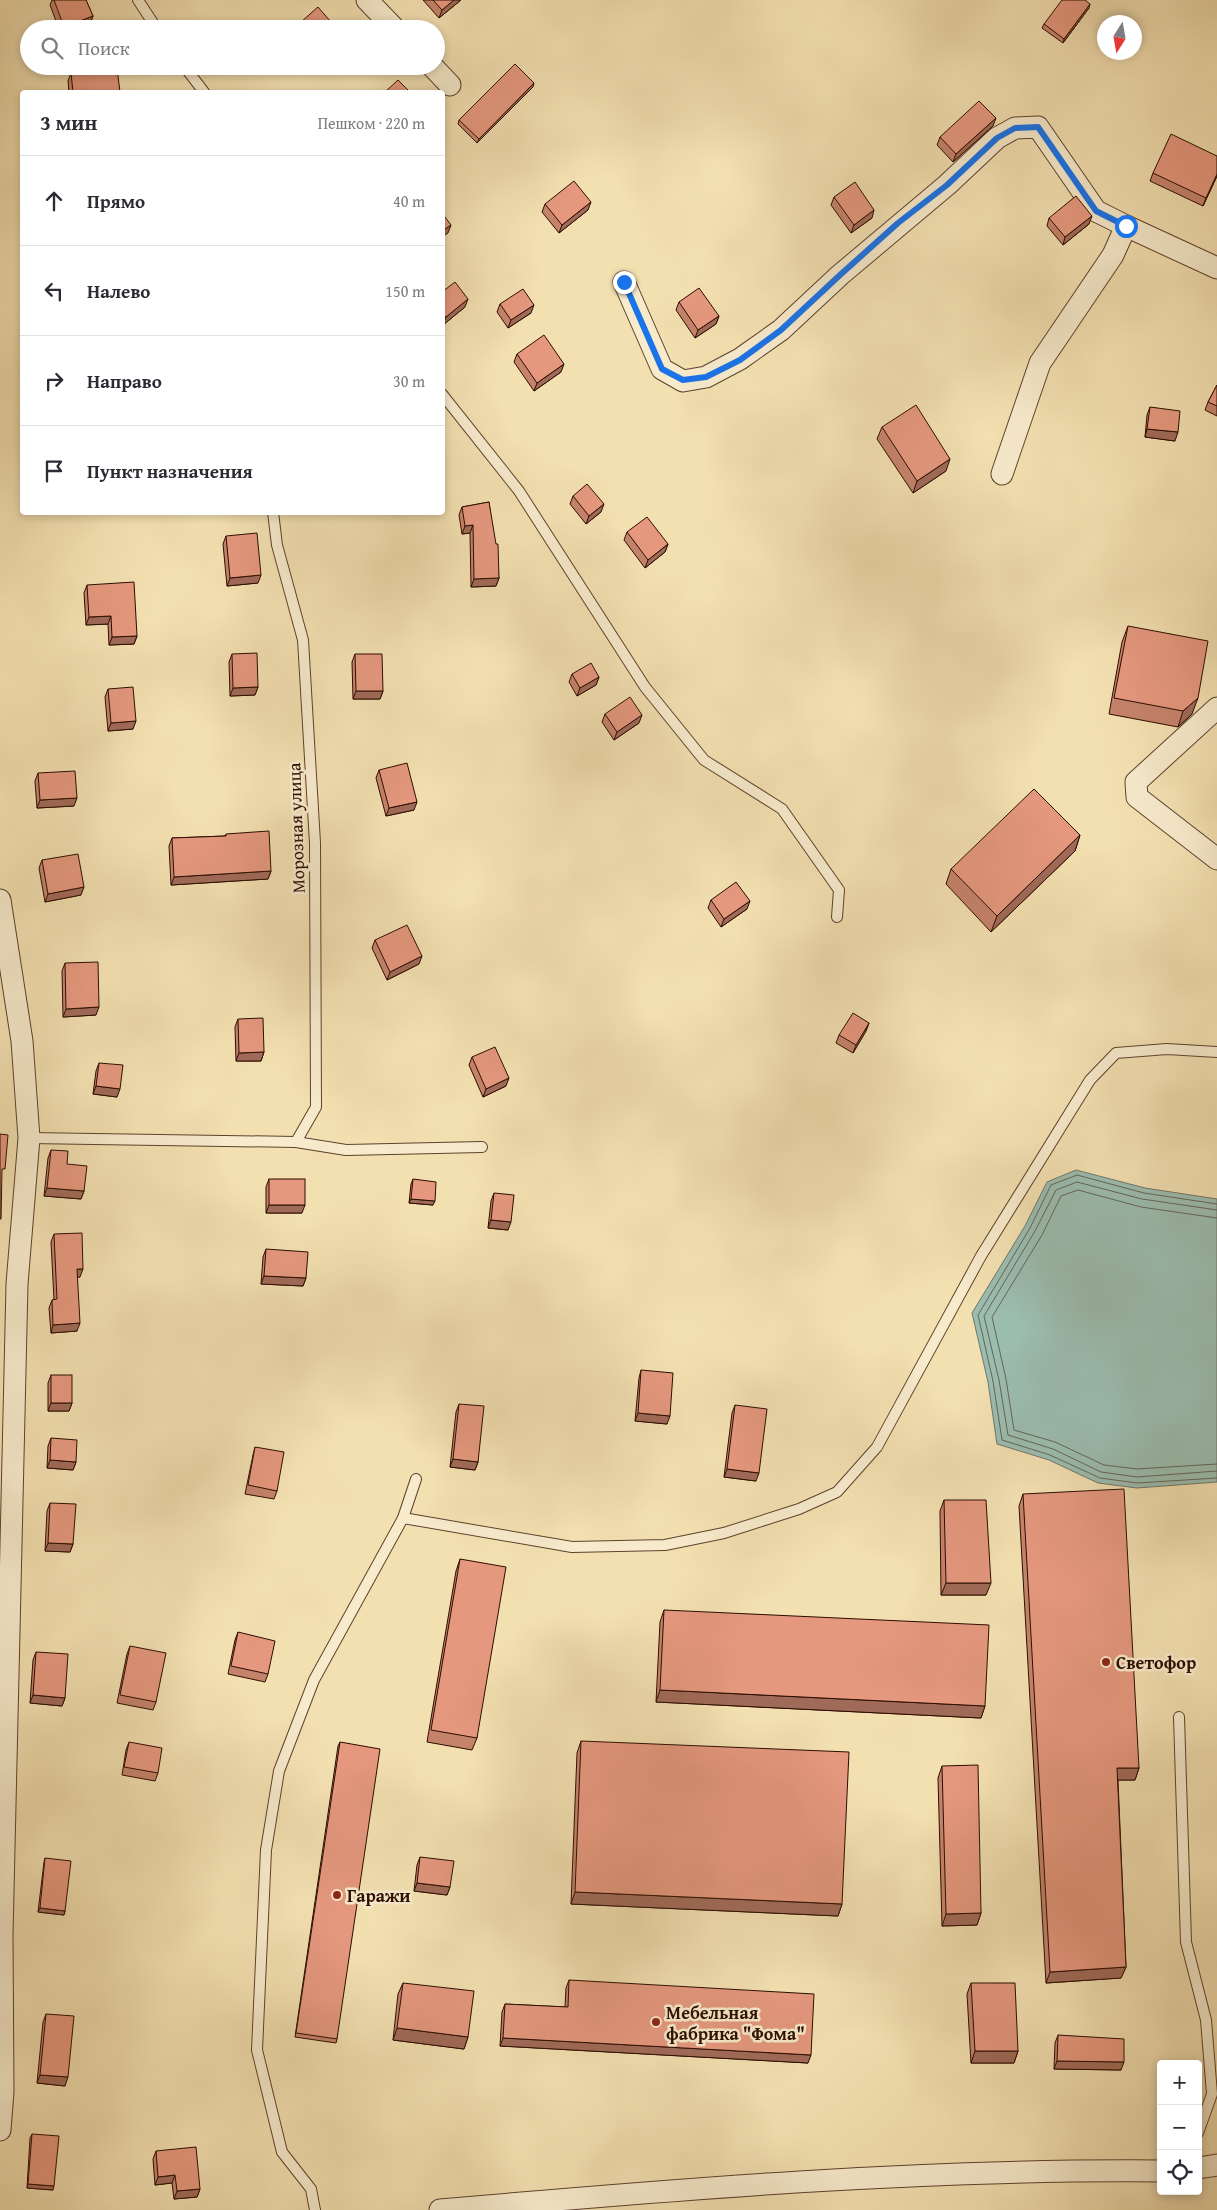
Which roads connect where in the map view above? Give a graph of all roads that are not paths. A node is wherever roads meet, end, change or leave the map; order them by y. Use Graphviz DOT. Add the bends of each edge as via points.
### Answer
graph roads {
  1 [pos="138,0"];
  2 [pos="367,0"];
  3 [pos="151,20"];
  4 [pos="386,20"];
  5 [pos="191,75"];
  6 [pos="441,75"];
  7 [pos="450,85"];
  8 [pos="202,90"];
  9 [pos="1126,226"];
  10 [pos="1217,268"];
  11 [pos="624,282"];
  12 [pos="445,398"];
  13 [pos="1002,474"];
  14 [pos="273,515"];
  15 [pos="1217,708"];
  16 [pos="1217,859"];
  17 [pos="0,900"];
  18 [pos="837,917"];
  19 [pos="1217,1052"];
  20 [pos="29,1138"];
  21 [pos="296,1142"];
  22 [pos="482,1147"];
  23 [pos="416,1478"];
  24 [pos="6,1488"];
  25 [pos="403,1518"];
  26 [pos="1179,1717"];
  27 [pos="1202,2122"];
  28 [pos="0,2130"];
  29 [pos="1217,2165"];
  30 [pos="1202,2167"];
  31 [pos="1157,2171"];
  32 [pos="316,2210"];
  33 [pos="440,2210"];
  1 -- 3 [label="lane"];
  2 -- 4 [label="street"];
  5 -- 8 [label="lane"];
  6 -- 7 [label="street"];
  9 -- 10 [label="street"];
  9 -- 11 [label="street" via="1096,211 1038,127 1015,128 997,138 947,185 898,223 781,330 740,360 706,377 683,380 662,369"];
  9 -- 13 [label="street" via="1112,255 1040,363"];
  12 -- 18 [label="lane" via="519,491 645,687 704,760 782,810 839,890"];
  14 -- 21 [label="lane, Морозная улица" via="276,546 303,640 315,843 316,1107"];
  15 -- 16 [label="street" via="1136,782 1137,797"];
  17 -- 20 [label="street" via="22,1041"];
  19 -- 25 [label="lane" via="1167,1049 1116,1053 1090,1080 981,1256 877,1447 837,1492 724,1533 665,1544 572,1547"];
  20 -- 21 [label="lane"];
  20 -- 24 [label="street"];
  21 -- 22 [label="lane" via="346,1150"];
  23 -- 25 [label="lane"];
  24 -- 28 [label="street" via="3,2092"];
  25 -- 32 [label="lane" via="314,1680 279,1771 266,1850 257,2050 282,2152 311,2189"];
  26 -- 27 [label="lane" via="1186,1942 1206,2020 1212,2094"];
  29 -- 30 [label="street"];
  31 -- 33 [label="street" via="1082,2171 726,2186"];
}
